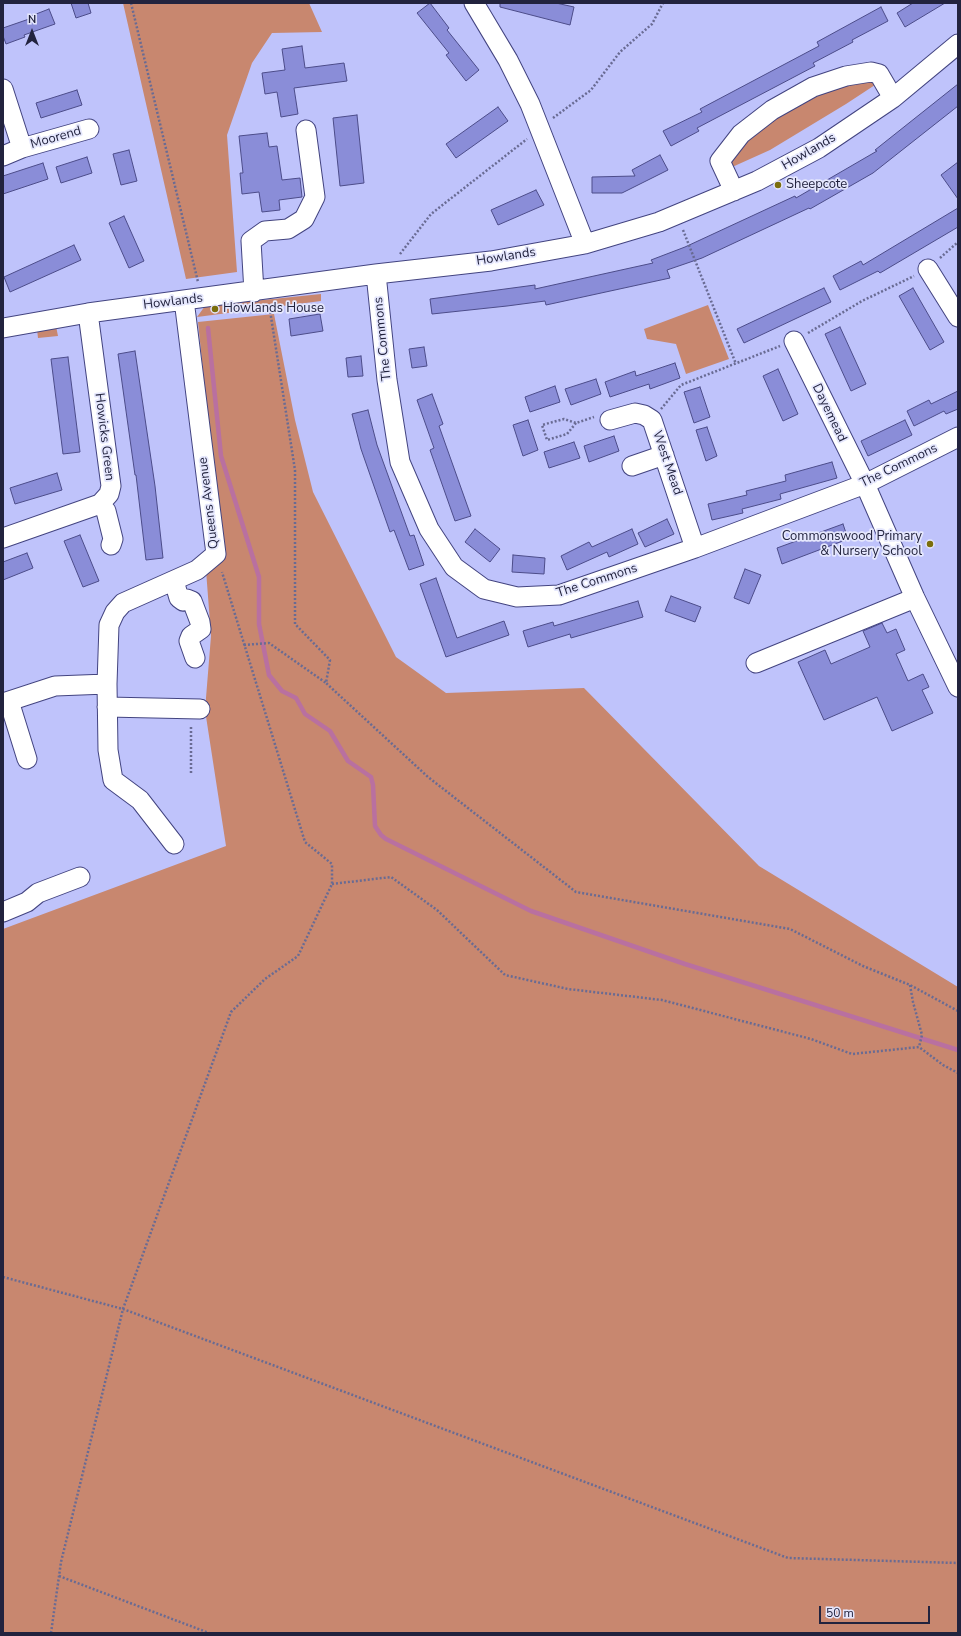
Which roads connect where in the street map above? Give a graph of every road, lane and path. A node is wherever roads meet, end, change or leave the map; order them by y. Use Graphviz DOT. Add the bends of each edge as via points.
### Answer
graph roads {
  1 [pos="131,3"];
  2 [pos="474,3"];
  3 [pos="663,3"];
  4 [pos="955,53"];
  5 [pos="3,89"];
  6 [pos="893,98"];
  7 [pos="89,128"];
  8 [pos="540,128"];
  9 [pos="306,130"];
  10 [pos="22,148"];
  11 [pos="3,156"];
  12 [pos="734,191"];
  13 [pos="677,215"];
  14 [pos="585,244"];
  15 [pos="928,269"];
  16 [pos="381,274"];
  17 [pos="260,291"];
  18 [pos="193,299"];
  19 [pos="88,313"];
  20 [pos="958,317"];
  21 [pos="3,328"];
  22 [pos="794,341"];
  23 [pos="736,364"];
  24 [pos="610,420"];
  25 [pos="576,423"];
  26 [pos="958,437"];
  27 [pos="664,455"];
  28 [pos="632,466"];
  29 [pos="870,482"];
  30 [pos="100,504"];
  31 [pos="3,538"];
  32 [pos="111,545"];
  33 [pos="695,548"];
  34 [pos="216,554"];
  35 [pos="174,581"];
  36 [pos="915,598"];
  37 [pos="244,645"];
  38 [pos="195,658"];
  39 [pos="958,661"];
  40 [pos="756,663"];
  41 [pos="326,683"];
  42 [pos="107,684"];
  43 [pos="958,687"];
  44 [pos="6,702"];
  45 [pos="107,707"];
  46 [pos="196,709"];
  47 [pos="27,759"];
  48 [pos="191,773"];
  49 [pos="174,844"];
  50 [pos="80,876"];
  51 [pos="332,884"];
  52 [pos="5,905"];
  53 [pos="910,985"];
  54 [pos="958,1011"];
  55 [pos="919,1047"];
  56 [pos="958,1073"];
  57 [pos="3,1277"];
  58 [pos="123,1309"];
  59 [pos="958,1563"];
  60 [pos="59,1576"];
  61 [pos="51,1633"];
  62 [pos="209,1633"];
  1 -- 18 [label="path"];
  2 -- 8 [label="street" via="508,60"];
  3 -- 8 [label="path" via="652,24 620,52 591,90"];
  4 -- 6 [label="street, Howlands"];
  5 -- 10 [label="street, Moorend"];
  6 -- 12 [label="street, Howlands" via="819,148"];
  6 -- 12 [label="street" via="879,74 871,72 846,76 813,87 772,110 741,134 720,161"];
  7 -- 10 [label="street, Moorend"];
  8 -- 14 [label="street"];
  8 -- 16 [label="path" via="431,214"];
  9 -- 17 [label="street" via="315,196 304,219 288,229 265,231 251,241"];
  10 -- 11 [label="street, Moorend"];
  12 -- 13 [label="street, Howlands"];
  13 -- 14 [label="street, Howlands"];
  13 -- 23 [label="path"];
  14 -- 16 [label="street, Howlands" via="491,261"];
  15 -- 20 [label="street"];
  16 -- 17 [label="street, Howlands"];
  16 -- 33 [label="street, The Commons" via="387,380 400,462 429,529 454,567 484,590 517,597 559,595"];
  17 -- 18 [label="street, Howlands"];
  17 -- 41 [label="path" via="295,470 295,624 330,660"];
  18 -- 19 [label="street, Howlands"];
  18 -- 34 [label="street, Queens Avenue"];
  19 -- 21 [label="street, Howlands"];
  19 -- 30 [label="street, Howicks Green" via="111,486 109,494"];
  22 -- 29 [label="street, Dayemead"];
  24 -- 25 [label="path" via="598,416"];
  24 -- 27 [label="street, West Mead" via="635,413 652,420"];
  25 -- 25 [label="path" via="564,419 542,425 547,440 567,434"];
  26 -- 29 [label="street, The Commons"];
  27 -- 28 [label="street"];
  27 -- 33 [label="street, West Mead"];
  29 -- 33 [label="street, The Commons"];
  29 -- 36 [label="street"];
  29 -- 39 [label="street"];
  30 -- 31 [label="street"];
  30 -- 32 [label="street" via="106,511 113,539"];
  34 -- 35 [label="street, Queens Avenue" via="197,570"];
  34 -- 37 [label="path"];
  35 -- 38 [label="street" via="179,598 183,601 192,601 200,622 201,629 191,636 189,641"];
  35 -- 42 [label="street, Queens Avenue" via="123,603 115,612 109,625"];
  36 -- 40 [label="street"];
  36 -- 43 [label="street"];
  37 -- 41 [label="path" via="269,643"];
  37 -- 51 [label="path" via="305,842 332,864"];
  41 -- 53 [label="path" via="428,777 576,892 790,929 863,966"];
  42 -- 44 [label="street" via="55,686"];
  42 -- 45 [label="street, Queens Avenue"];
  44 -- 47 [label="street"];
  45 -- 46 [label="street"];
  45 -- 49 [label="street, Queens Avenue" via="108,750 113,780 140,800"];
  46 -- 48 [label="path"];
  50 -- 52 [label="street" via="38,893 27,902"];
  51 -- 55 [label="path" via="391,877 437,910 505,975 568,989 662,1000 811,1039 852,1054"];
  51 -- 58 [label="path" via="298,956 265,979 231,1012"];
  53 -- 54 [label="path"];
  53 -- 55 [label="path" via="922,1034"];
  55 -- 56 [label="path"];
  57 -- 58 [label="path"];
  58 -- 59 [label="path" via="788,1558"];
  58 -- 60 [label="path"];
  60 -- 61 [label="path"];
  60 -- 62 [label="path"];
}
